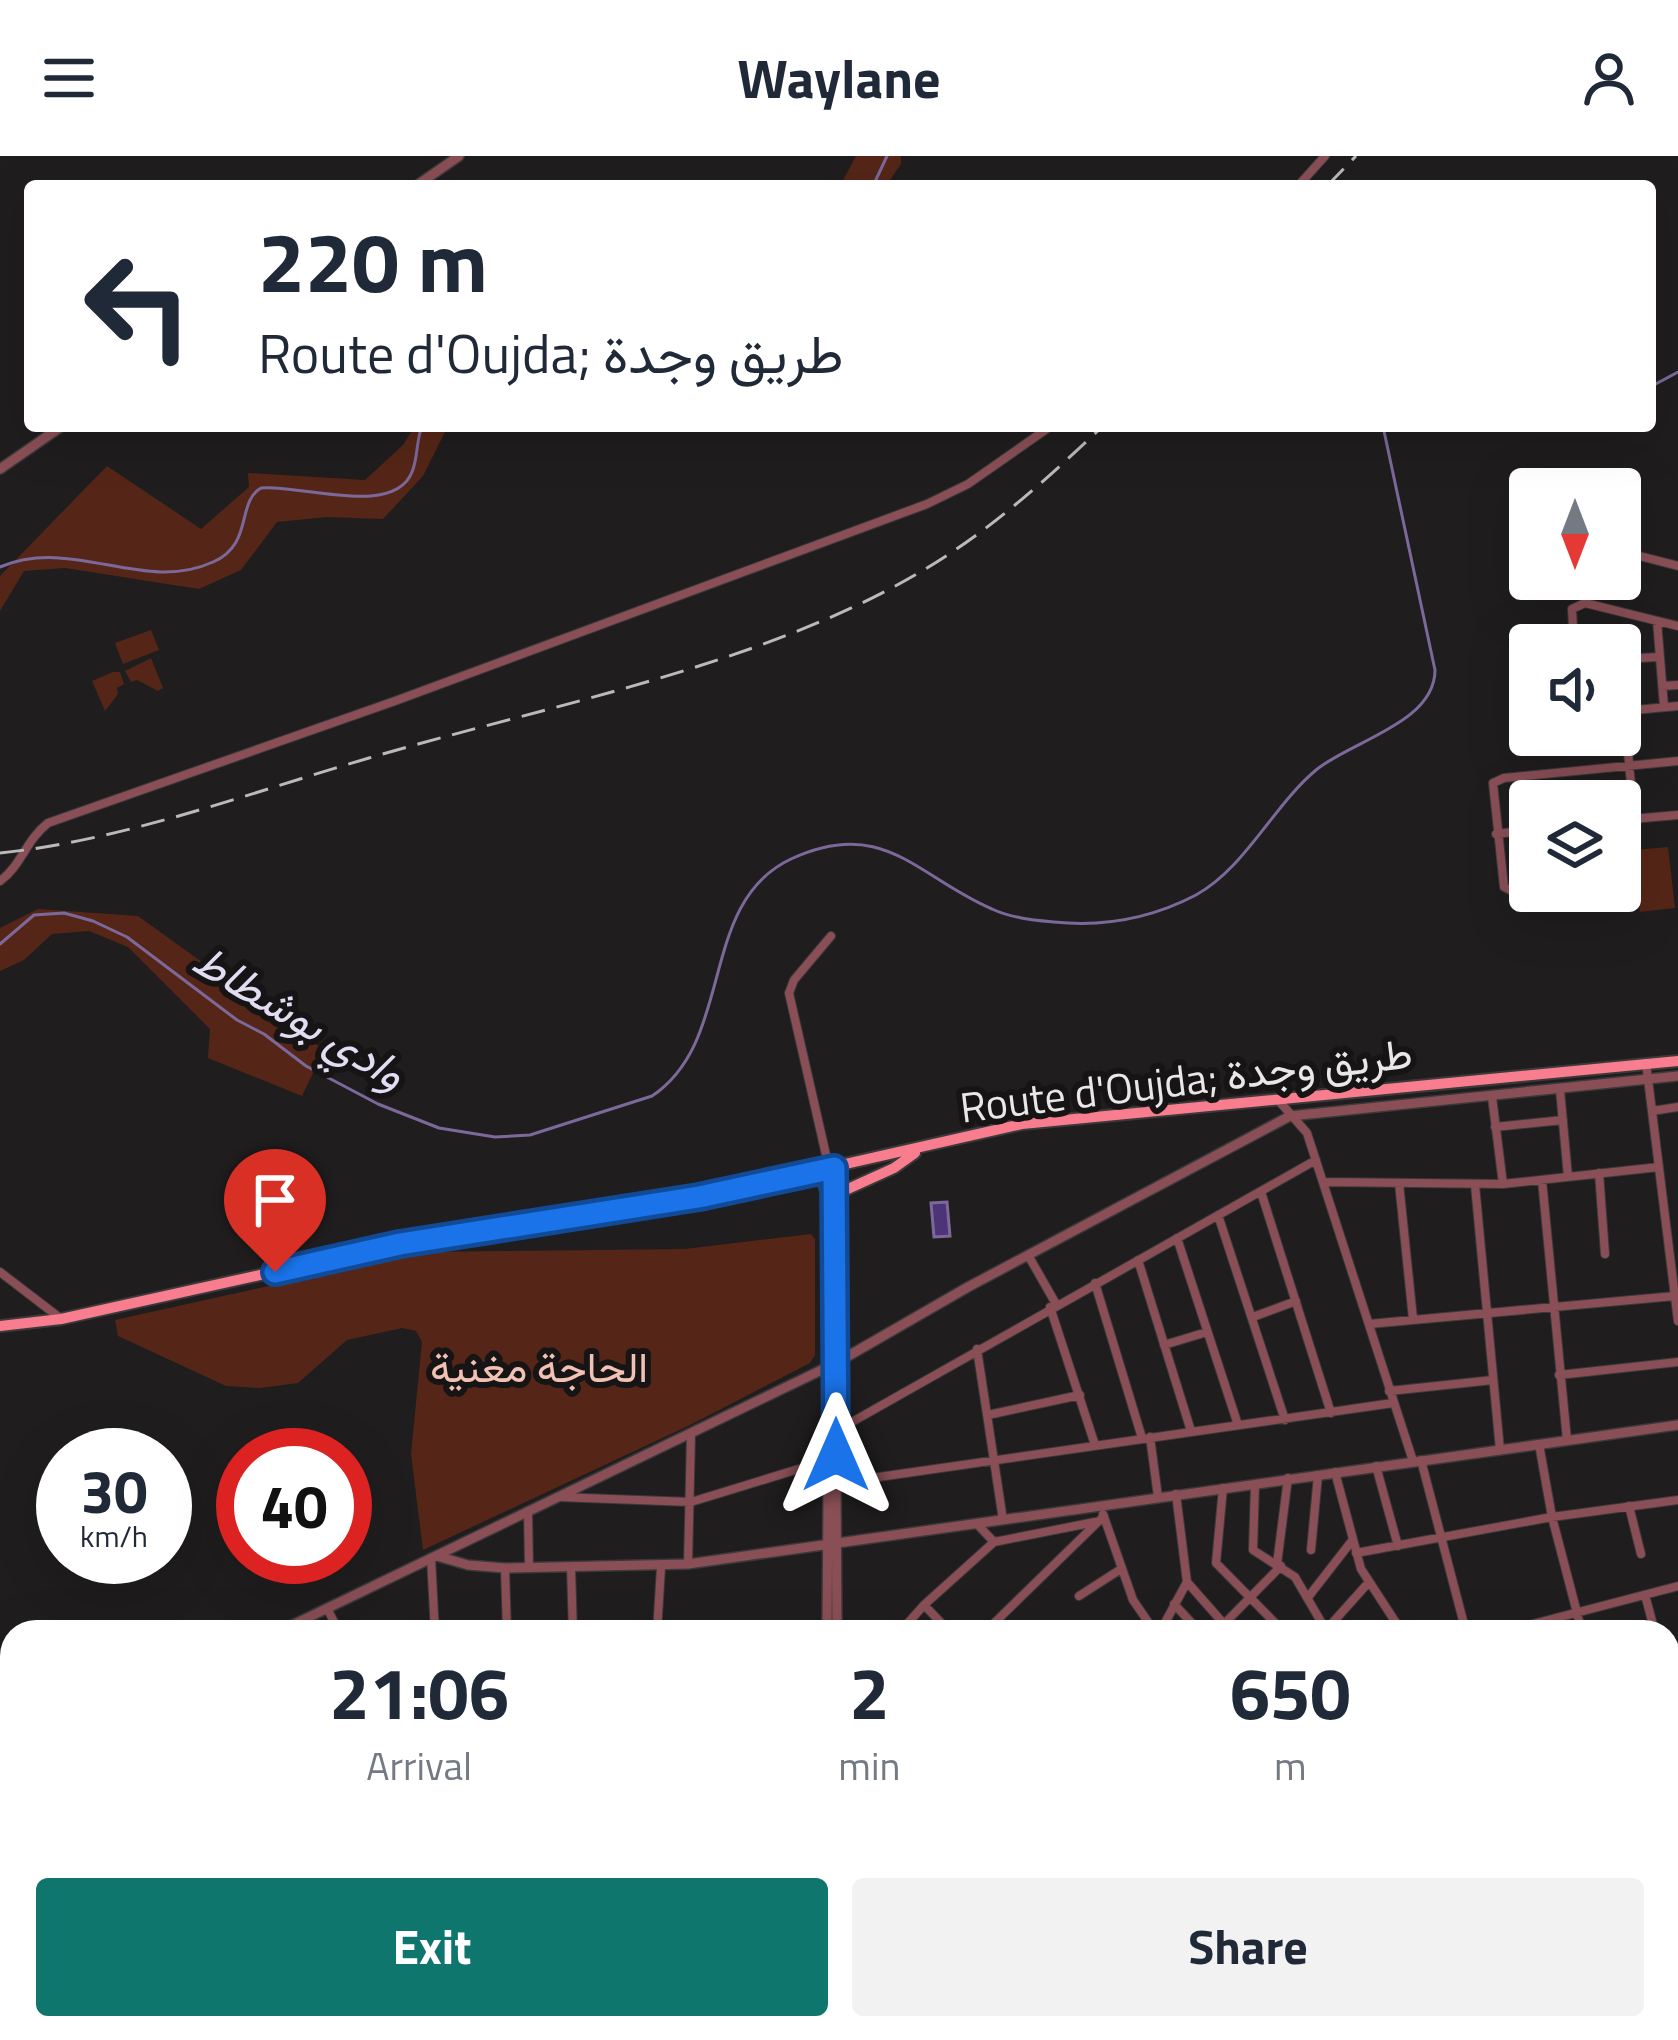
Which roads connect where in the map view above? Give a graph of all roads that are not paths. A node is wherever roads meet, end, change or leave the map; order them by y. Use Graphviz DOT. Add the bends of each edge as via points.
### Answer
graph roads {
  1 [pos="459,156"];
  2 [pos="1325,156"];
  3 [pos="425,180"];
  4 [pos="1303,180"];
  5 [pos="54,432"];
  6 [pos="1042,432"];
  7 [pos="0,470"];
  8 [pos="1641,556"];
  9 [pos="1678,566"];
  10 [pos="1657,621"];
  11 [pos="1573,624"];
  12 [pos="1678,626"];
  13 [pos="1660,657"];
  14 [pos="1641,658"];
  15 [pos="1678,685"];
  16 [pos="1663,686"];
  17 [pos="1678,706"];
  18 [pos="1664,707"];
  19 [pos="1678,760"];
  20 [pos="1628,766"];
  21 [pos="1628,780"];
  22 [pos="1678,815"];
  23 [pos="1641,818"];
  24 [pos="1509,832"];
  25 [pos="1496,834"];
  26 [pos="0,881"];
  27 [pos="1509,890"];
  28 [pos="831,936"];
  29 [pos="1678,1061"];
  30 [pos="1646,1063"];
  31 [pos="1678,1076"];
  32 [pos="1648,1079"];
  33 [pos="1560,1090"];
  34 [pos="1276,1097"];
  35 [pos="1492,1097"];
  36 [pos="1678,1107"];
  37 [pos="1652,1111"];
  38 [pos="1315,1113"];
  39 [pos="1290,1116"];
  40 [pos="1563,1120"];
  41 [pos="1496,1127"];
  42 [pos="1307,1133"];
  43 [pos="918,1150"];
  44 [pos="1316,1160"];
  45 [pos="1659,1167"];
  46 [pos="827,1170"];
  47 [pos="1599,1173"];
  48 [pos="1568,1177"];
  49 [pos="1542,1180"];
  50 [pos="1324,1181"];
  51 [pos="1399,1183"];
  52 [pos="1503,1184"];
  53 [pos="1474,1185"];
  54 [pos="1678,1188"];
  55 [pos="1663,1189"];
  56 [pos="1261,1192"];
  57 [pos="832,1196"];
  58 [pos="1218,1215"];
  59 [pos="1672,1228"];
  60 [pos="1177,1238"];
  61 [pos="1028,1255"];
  62 [pos="1605,1255"];
  63 [pos="1138,1260"];
  64 [pos="0,1272"];
  65 [pos="1675,1279"];
  66 [pos="1095,1282"];
  67 [pos="1675,1296"];
  68 [pos="1296,1301"];
  69 [pos="1053,1306"];
  70 [pos="1554,1308"];
  71 [pos="1488,1313"];
  72 [pos="1252,1317"];
  73 [pos="61,1319"];
  74 [pos="1413,1319"];
  75 [pos="1678,1322"];
  76 [pos="1369,1324"];
  77 [pos="0,1326"];
  78 [pos="1208,1332"];
  79 [pos="1163,1345"];
  80 [pos="977,1349"];
  81 [pos="1678,1362"];
  82 [pos="832,1365"];
  83 [pos="1559,1375"];
  84 [pos="1493,1380"];
  85 [pos="1389,1391"];
  86 [pos="1080,1394"];
  87 [pos="1393,1403"];
  88 [pos="1330,1413"];
  89 [pos="987,1415"];
  90 [pos="1285,1420"];
  91 [pos="1678,1424"];
  92 [pos="1238,1425"];
  93 [pos="836,1431"];
  94 [pos="1191,1431"];
  95 [pos="691,1434"];
  96 [pos="1146,1438"];
  97 [pos="1567,1440"];
  98 [pos="1539,1444"];
  99 [pos="1095,1445"];
  100 [pos="1500,1450"];
  101 [pos="828,1460"];
  102 [pos="994,1461"];
  103 [pos="1417,1461"];
  104 [pos="1376,1466"];
  105 [pos="1335,1472"];
  106 [pos="1318,1473"];
  107 [pos="1288,1478"];
  108 [pos="1255,1482"];
  109 [pos="832,1484"];
  110 [pos="1223,1488"];
  111 [pos="1176,1494"];
  112 [pos="556,1497"];
  113 [pos="1158,1497"];
  114 [pos="1678,1500"];
  115 [pos="691,1502"];
  116 [pos="1630,1506"];
  117 [pos="528,1511"];
  118 [pos="1100,1515"];
  119 [pos="1552,1517"];
  120 [pos="1004,1520"];
  121 [pos="977,1524"];
  122 [pos="1441,1538"];
  123 [pos="1352,1541"];
  124 [pos="994,1542"];
  125 [pos="831,1546"];
  126 [pos="1398,1546"];
  127 [pos="1311,1550"];
  128 [pos="1356,1553"];
  129 [pos="1641,1553"];
  130 [pos="434,1557"];
  131 [pos="688,1564"];
  132 [pos="1279,1565"];
  133 [pos="661,1567"];
  134 [pos="505,1568"];
  135 [pos="530,1568"];
  136 [pos="572,1568"];
  137 [pos="1121,1569"];
  138 [pos="1187,1582"];
  139 [pos="1369,1582"];
  140 [pos="1678,1586"];
  141 [pos="1645,1594"];
  142 [pos="1078,1596"];
  143 [pos="1252,1597"];
  144 [pos="1308,1597"];
  145 [pos="1174,1604"];
  146 [pos="924,1605"];
  147 [pos="326,1606"];
  148 [pos="1576,1612"];
  149 [pos="300,1620"];
  150 [pos="333,1620"];
  151 [pos="435,1620"];
  152 [pos="507,1620"];
  153 [pos="573,1620"];
  154 [pos="658,1620"];
  155 [pos="828,1620"];
  156 [pos="836,1620"];
  157 [pos="911,1620"];
  158 [pos="938,1620"];
  159 [pos="997,1620"];
  160 [pos="1146,1620"];
  161 [pos="1164,1620"];
  162 [pos="1189,1620"];
  163 [pos="1220,1620"];
  164 [pos="1233,1620"];
  165 [pos="1273,1620"];
  166 [pos="1320,1620"];
  167 [pos="1336,1620"];
  168 [pos="1394,1620"];
  169 [pos="1463,1620"];
  170 [pos="1548,1620"];
  171 [pos="1578,1620"];
  172 [pos="1652,1620"];
  1 -- 3 [label="street"];
  2 -- 4 [label="street"];
  5 -- 7 [label="street"];
  6 -- 26 [label="street" via="927,504 47,824"];
  8 -- 9 [label="street"];
  10 -- 11 [label="street" via="1580,604"];
  10 -- 12 [label="street"];
  10 -- 13 [label="street"];
  13 -- 14 [label="street"];
  13 -- 16 [label="street"];
  15 -- 16 [label="street"];
  16 -- 18 [label="street"];
  17 -- 18 [label="street"];
  18 -- 20 [label="street" via="1627,714"];
  19 -- 20 [label="street"];
  20 -- 21 [label="street"];
  20 -- 25 [label="street" via="1496,780"];
  22 -- 23 [label="street"];
  24 -- 25 [label="street"];
  25 -- 27 [label="street"];
  28 -- 46 [label="street" via="789,993"];
  29 -- 30 [label="main road, Route d'Oujda; طريق وجدة"];
  30 -- 32 [label="street"];
  30 -- 34 [label="main road, Route d'Oujda; طريق وجدة"];
  31 -- 32 [label="street"];
  32 -- 33 [label="street"];
  32 -- 37 [label="street"];
  33 -- 35 [label="street"];
  33 -- 40 [label="street"];
  34 -- 39 [label="street"];
  34 -- 43 [label="main road, Route d'Oujda; طريق وجدة" via="1022,1124"];
  35 -- 38 [label="street"];
  35 -- 41 [label="street"];
  36 -- 37 [label="street"];
  37 -- 45 [label="street"];
  38 -- 39 [label="street"];
  38 -- 42 [label="street"];
  39 -- 42 [label="street"];
  39 -- 61 [label="street"];
  40 -- 41 [label="street"];
  40 -- 48 [label="street"];
  41 -- 52 [label="street"];
  42 -- 44 [label="street"];
  43 -- 46 [label="main road, Route d'Oujda; طريق وجدة"];
  43 -- 57 [label="main road"];
  44 -- 50 [label="street"];
  44 -- 56 [label="street"];
  45 -- 47 [label="street"];
  45 -- 55 [label="street"];
  46 -- 57 [label="street"];
  46 -- 73 [label="main road, Route d'Oujda; طريق وجدة" via="400,1244"];
  47 -- 48 [label="street"];
  47 -- 62 [label="street"];
  48 -- 49 [label="street"];
  49 -- 52 [label="street"];
  49 -- 70 [label="street"];
  50 -- 51 [label="street"];
  50 -- 76 [label="street"];
  51 -- 53 [label="street"];
  51 -- 74 [label="street"];
  52 -- 53 [label="street"];
  53 -- 71 [label="street"];
  54 -- 55 [label="street"];
  55 -- 59 [label="street"];
  56 -- 58 [label="street"];
  56 -- 68 [label="street"];
  57 -- 82 [label="street"];
  58 -- 60 [label="street"];
  58 -- 72 [label="street"];
  59 -- 65 [label="street"];
  60 -- 63 [label="street"];
  60 -- 78 [label="street"];
  61 -- 69 [label="street"];
  61 -- 82 [label="street"];
  63 -- 66 [label="street"];
  63 -- 79 [label="street"];
  64 -- 73 [label="street"];
  65 -- 67 [label="street"];
  66 -- 69 [label="street"];
  66 -- 96 [label="street"];
  67 -- 70 [label="street"];
  67 -- 75 [label="street"];
  68 -- 72 [label="street"];
  68 -- 88 [label="street"];
  69 -- 80 [label="street"];
  69 -- 86 [label="street"];
  70 -- 71 [label="street"];
  70 -- 83 [label="street"];
  71 -- 74 [label="street"];
  71 -- 84 [label="street"];
  72 -- 90 [label="street"];
  73 -- 77 [label="main road, Route d'Oujda; طريق وجدة"];
  74 -- 76 [label="street"];
  76 -- 85 [label="street"];
  78 -- 79 [label="street"];
  78 -- 92 [label="street"];
  79 -- 94 [label="street"];
  80 -- 89 [label="street"];
  80 -- 93 [label="street"];
  81 -- 83 [label="street"];
  82 -- 93 [label="street"];
  82 -- 95 [label="street"];
  82 -- 101 [label="street"];
  83 -- 97 [label="street"];
  84 -- 85 [label="street"];
  84 -- 100 [label="street"];
  85 -- 87 [label="street"];
  86 -- 89 [label="street"];
  86 -- 99 [label="street"];
  87 -- 88 [label="street"];
  87 -- 103 [label="street"];
  88 -- 90 [label="street"];
  89 -- 102 [label="street"];
  90 -- 92 [label="street"];
  91 -- 97 [label="street"];
  92 -- 94 [label="street"];
  93 -- 109 [label="street"];
  94 -- 96 [label="street"];
  95 -- 112 [label="street"];
  95 -- 115 [label="street"];
  96 -- 99 [label="street"];
  96 -- 113 [label="street"];
  97 -- 98 [label="street"];
  98 -- 100 [label="street"];
  98 -- 119 [label="street"];
  99 -- 102 [label="street"];
  100 -- 103 [label="street"];
  101 -- 109 [label="street"];
  101 -- 115 [label="street"];
  102 -- 109 [label="street"];
  102 -- 120 [label="street"];
  103 -- 104 [label="street"];
  103 -- 122 [label="street"];
  104 -- 105 [label="street"];
  104 -- 126 [label="street"];
  105 -- 106 [label="street"];
  105 -- 123 [label="street"];
  106 -- 107 [label="street"];
  106 -- 127 [label="street"];
  107 -- 108 [label="street"];
  107 -- 132 [label="street"];
  108 -- 110 [label="street"];
  108 -- 132 [label="street" via="1252,1546"];
  109 -- 125 [label="street"];
  110 -- 111 [label="street"];
  110 -- 143 [label="street" via="1216,1562"];
  111 -- 113 [label="street"];
  111 -- 138 [label="street"];
  112 -- 115 [label="street"];
  112 -- 117 [label="street"];
  113 -- 118 [label="street"];
  114 -- 116 [label="street"];
  115 -- 131 [label="street"];
  116 -- 119 [label="street"];
  116 -- 129 [label="street"];
  117 -- 130 [label="street"];
  117 -- 135 [label="street"];
  118 -- 120 [label="street"];
  118 -- 124 [label="street"];
  118 -- 137 [label="street"];
  118 -- 159 [label="street"];
  119 -- 122 [label="street"];
  119 -- 148 [label="street"];
  120 -- 121 [label="street"];
  121 -- 124 [label="street"];
  121 -- 125 [label="street"];
  122 -- 126 [label="street"];
  122 -- 169 [label="street"];
  123 -- 128 [label="street"];
  123 -- 144 [label="street"];
  124 -- 146 [label="street"];
  125 -- 131 [label="street"];
  125 -- 155 [label="street"];
  125 -- 156 [label="street"];
  126 -- 128 [label="street"];
  128 -- 139 [label="street"];
  130 -- 134 [label="street"];
  130 -- 147 [label="street"];
  130 -- 151 [label="street"];
  131 -- 133 [label="street"];
  132 -- 143 [label="street"];
  132 -- 144 [label="street"];
  133 -- 136 [label="street"];
  133 -- 154 [label="street"];
  134 -- 135 [label="street"];
  134 -- 152 [label="street"];
  135 -- 136 [label="street"];
  136 -- 153 [label="street"];
  137 -- 142 [label="street"];
  137 -- 160 [label="street"];
  138 -- 145 [label="street"];
  138 -- 163 [label="street"];
  139 -- 167 [label="street"];
  139 -- 168 [label="street"];
  140 -- 141 [label="street"];
  141 -- 148 [label="street"];
  141 -- 172 [label="street"];
  143 -- 164 [label="street"];
  143 -- 165 [label="street"];
  144 -- 166 [label="street"];
  145 -- 161 [label="street"];
  145 -- 162 [label="street"];
  146 -- 157 [label="street"];
  146 -- 158 [label="street"];
  147 -- 149 [label="street"];
  147 -- 150 [label="street"];
  148 -- 170 [label="street"];
  148 -- 171 [label="street"];
}
